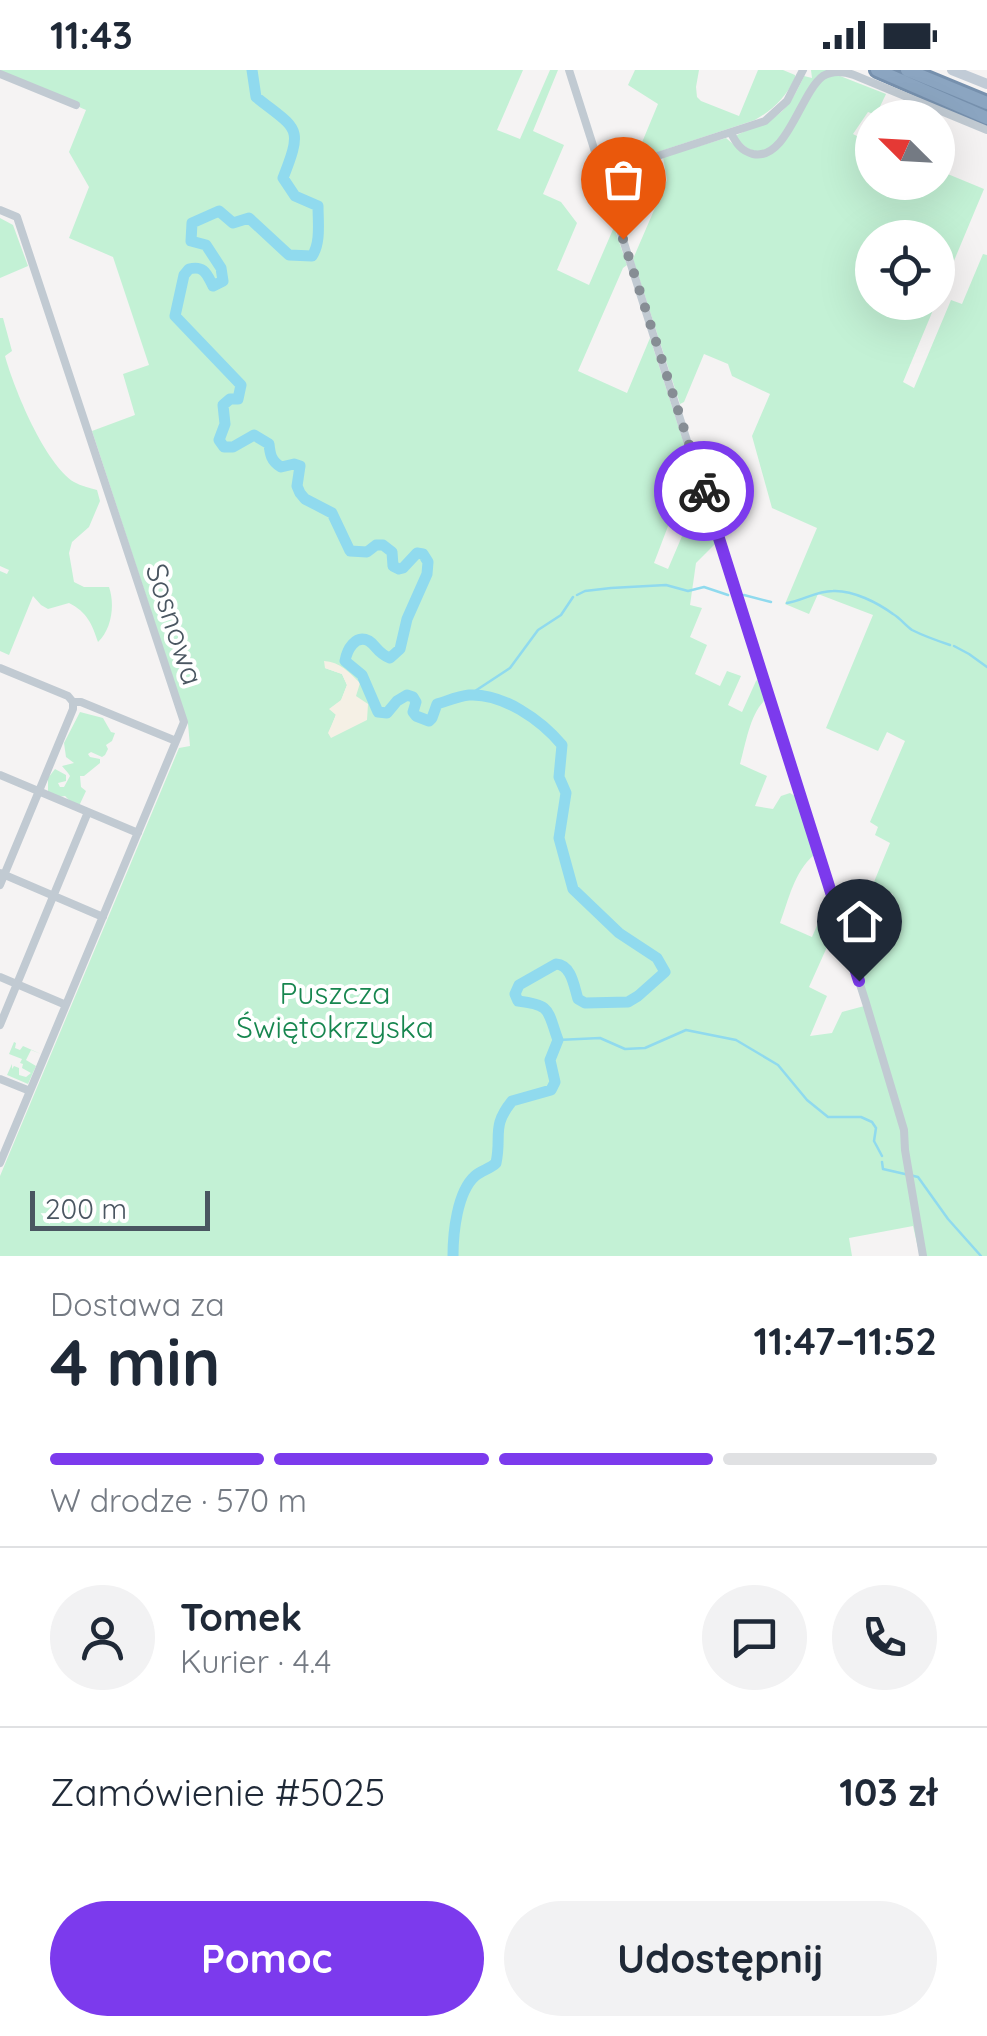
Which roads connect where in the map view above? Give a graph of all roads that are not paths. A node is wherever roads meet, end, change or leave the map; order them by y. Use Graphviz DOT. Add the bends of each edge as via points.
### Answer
graph roads {
  1 [pos="568,70"];
  2 [pos="877,70"];
  3 [pos="907,70"];
  4 [pos="952,70"];
  5 [pos="802,72"];
  6 [pos="844,72"];
  7 [pos="0,74"];
  8 [pos="987,84"];
  9 [pos="987,103"];
  10 [pos="76,105"];
  11 [pos="987,118"];
  12 [pos="987,130"];
  13 [pos="731,133"];
  14 [pos="602,174"];
  15 [pos="0,210"];
  16 [pos="0,668"];
  17 [pos="73,702"];
  18 [pos="176,741"];
  19 [pos="1,779"];
  20 [pos="39,792"];
  21 [pos="88,812"];
  22 [pos="138,833"];
  23 [pos="2,874"];
  24 [pos="0,885"];
  25 [pos="54,896"];
  26 [pos="103,917"];
  27 [pos="0,977"];
  28 [pos="18,984"];
  29 [pos="66,1005"];
  30 [pos="0,1025"];
  31 [pos="0,1078"];
  32 [pos="30,1091"];
  33 [pos="0,1164"];
  34 [pos="923,1256"];
  1 -- 14 [label="street"];
  2 -- 11 [label="highway"];
  3 -- 9 [label="highway"];
  4 -- 8 [label="street"];
  5 -- 13 [label="street" via="777,112"];
  6 -- 12 [label="street"];
  6 -- 13 [label="street" via="819,80 768,152 744,150"];
  7 -- 10 [label="street"];
  13 -- 14 [label="street"];
  14 -- 34 [label="street" via="904,1130"];
  15 -- 18 [label="street, Sosnowa" via="17,217 21,229 184,722"];
  16 -- 17 [label="street"];
  17 -- 18 [label="street"];
  17 -- 20 [label="street"];
  18 -- 22 [label="street, Sosnowa"];
  19 -- 20 [label="street"];
  20 -- 21 [label="street"];
  20 -- 23 [label="street"];
  21 -- 22 [label="street"];
  21 -- 25 [label="street"];
  22 -- 26 [label="street, Sosnowa"];
  23 -- 24 [label="street"];
  23 -- 25 [label="street"];
  25 -- 26 [label="street"];
  25 -- 28 [label="street"];
  26 -- 29 [label="street, Sosnowa"];
  27 -- 28 [label="street"];
  28 -- 29 [label="street"];
  28 -- 30 [label="street"];
  29 -- 32 [label="street, Sosnowa"];
  31 -- 32 [label="street"];
  32 -- 33 [label="street, Sosnowa"];
}
